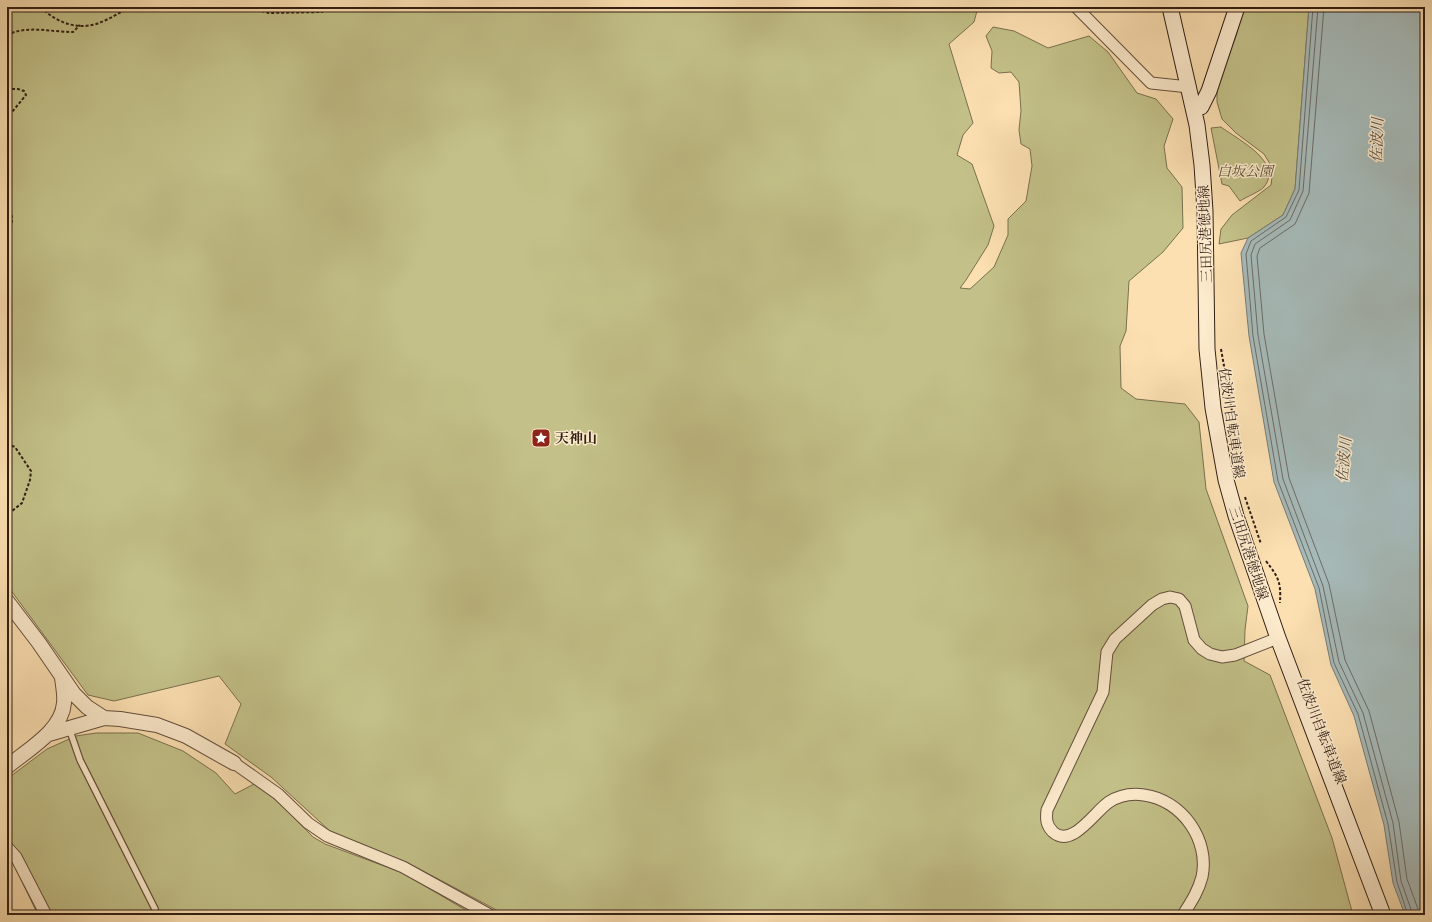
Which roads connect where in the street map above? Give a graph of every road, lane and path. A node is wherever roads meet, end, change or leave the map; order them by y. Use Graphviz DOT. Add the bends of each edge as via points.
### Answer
graph roads {
  1 [pos="41,7"];
  2 [pos="130,7"];
  3 [pos="247,7"];
  4 [pos="328,7"];
  5 [pos="1076,7"];
  6 [pos="1170,7"];
  7 [pos="1237,7"];
  8 [pos="80,25"];
  9 [pos="7,35"];
  10 [pos="1189,87"];
  11 [pos="7,89"];
  12 [pos="1198,111"];
  13 [pos="7,118"];
  14 [pos="7,206"];
  15 [pos="11,211"];
  16 [pos="7,212"];
  17 [pos="7,233"];
  18 [pos="1221,344"];
  19 [pos="7,444"];
  20 [pos="1238,471"];
  21 [pos="1243,491"];
  22 [pos="7,515"];
  23 [pos="1261,545"];
  24 [pos="1265,559"];
  25 [pos="7,601"];
  26 [pos="1280,606"];
  27 [pos="1278,638"];
  28 [pos="62,677"];
  29 [pos="104,718"];
  30 [pos="69,728"];
  31 [pos="49,734"];
  32 [pos="234,763"];
  33 [pos="7,767"];
  34 [pos="7,847"];
  35 [pos="155,909"];
  36 [pos="46,915"];
  37 [pos="490,915"];
  38 [pos="1183,915"];
  39 [pos="1383,915"];
  1 -- 8 [label="path" via="57,20"];
  2 -- 8 [label="path" via="96,24"];
  3 -- 4 [label="path" via="269,13 322,12"];
  5 -- 10 [label="street" via="1151,83"];
  6 -- 10 [label="main road, 三田尻港徳地線"];
  7 -- 12 [label="main road" via="1209,91"];
  8 -- 9 [label="path" via="73,32 20,30"];
  10 -- 12 [label="main road, 三田尻港徳地線"];
  11 -- 13 [label="path" via="18,89 26,93"];
  12 -- 27 [label="main road, 三田尻港徳地線" via="1206,211 1207,349 1213,408 1226,480 1236,516"];
  14 -- 15 [label="path"];
  15 -- 16 [label="path"];
  15 -- 17 [label="path" via="12,220"];
  18 -- 20 [label="path, 佐波川自転車道線" via="1234,424"];
  19 -- 22 [label="path" via="15,447 31,471 22,503"];
  21 -- 23 [label="path, 佐波川自転車道線"];
  24 -- 26 [label="path" via="1278,577"];
  25 -- 28 [label="street"];
  27 -- 38 [label="street" via="1235,655 1222,657 1210,654 1194,640 1185,606 1179,599 1170,597 1152,605 1115,639 1107,652 1103,692 1047,810 1046,819 1054,832 1060,836 1070,836 1108,802 1119,796 1144,795 1170,803 1190,823 1204,860 1199,887 1194,900"];
  27 -- 39 [label="main road, 三田尻港徳地線"];
  28 -- 29 [label="street" via="87,707"];
  28 -- 31 [label="street" via="64,703 60,719"];
  29 -- 30 [label="street"];
  29 -- 32 [label="street" via="158,725 186,736"];
  30 -- 31 [label="street"];
  30 -- 35 [label="lane" via="80,760"];
  31 -- 33 [label="street"];
  32 -- 37 [label="street" via="278,794 308,823 327,836 403,866"];
  34 -- 36 [label="street" via="16,857"];
}
